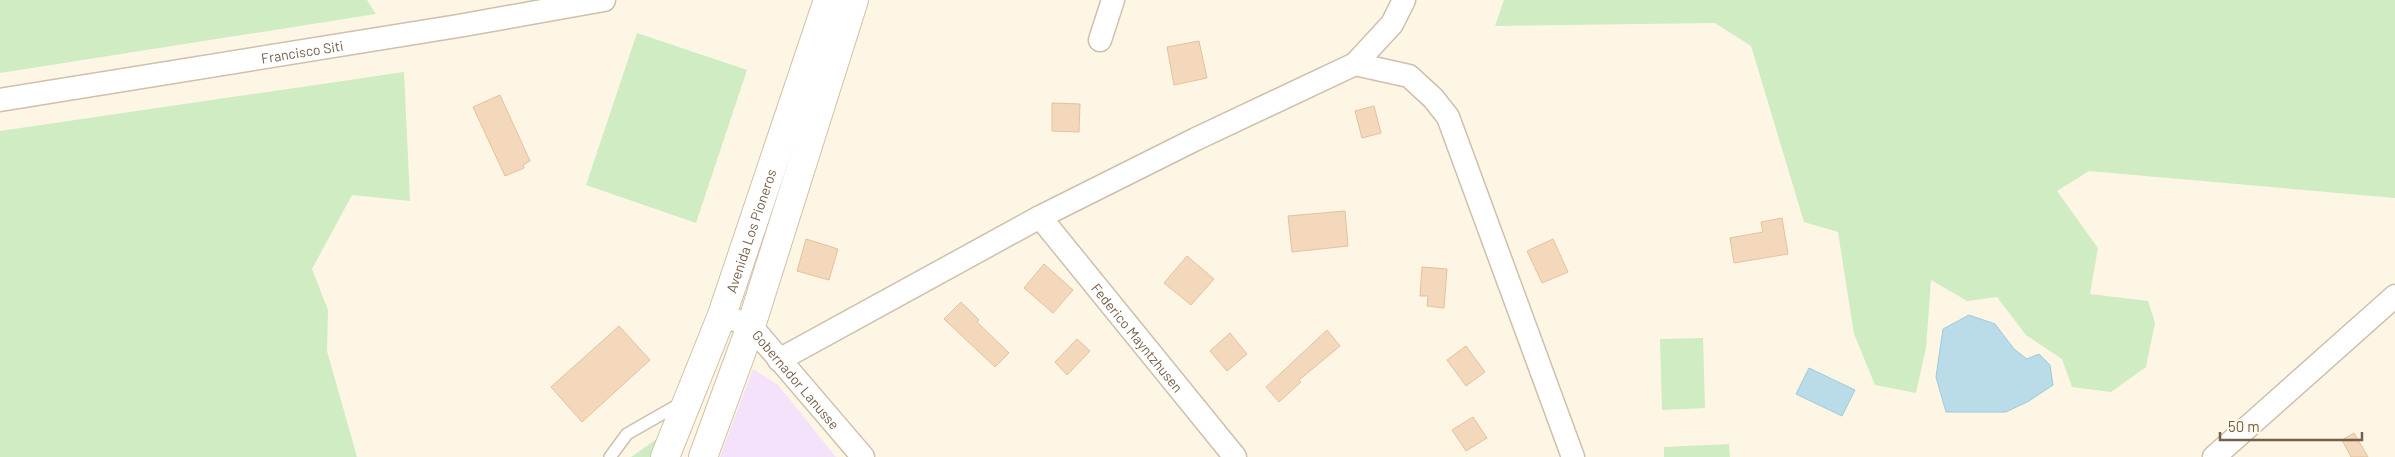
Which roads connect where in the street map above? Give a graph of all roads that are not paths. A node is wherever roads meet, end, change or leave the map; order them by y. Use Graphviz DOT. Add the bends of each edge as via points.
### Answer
graph roads {
  1 [pos="604,0"];
  2 [pos="828,0"];
  3 [pos="854,0"];
  4 [pos="1113,0"];
  5 [pos="1404,0"];
  6 [pos="1100,40"];
  7 [pos="1355,64"];
  8 [pos="0,100"];
  9 [pos="1040,217"];
  10 [pos="2395,296"];
  11 [pos="722,315"];
  12 [pos="751,326"];
  13 [pos="779,360"];
  14 [pos="688,399"];
  15 [pos="610,457"];
  16 [pos="665,457"];
  17 [pos="703,457"];
  18 [pos="862,457"];
  19 [pos="1234,457"];
  20 [pos="1573,457"];
  21 [pos="2214,457"];
  1 -- 8 [label="street, Francisco Siti"];
  2 -- 11 [label="main road, Avenida Los Pioneros"];
  3 -- 12 [label="main road, Avenida Los Pioneros"];
  4 -- 6 [label="street"];
  5 -- 7 [label="street" via="1392,24"];
  7 -- 9 [label="street"];
  7 -- 20 [label="street" via="1409,76 1448,117"];
  9 -- 13 [label="street"];
  9 -- 19 [label="street, Federico Mayntzhusen"];
  10 -- 21 [label="street"];
  11 -- 12 [label="street, Gobernador Lanusse"];
  11 -- 14 [label="main road, Avenida Los Pioneros"];
  12 -- 13 [label="street, Gobernador Lanusse"];
  12 -- 17 [label="main road, Avenida Los Pioneros"];
  13 -- 18 [label="street, Gobernador Lanusse"];
  14 -- 15 [label="lane" via="627,434"];
  14 -- 16 [label="main road, Avenida Los Pioneros"];
}
